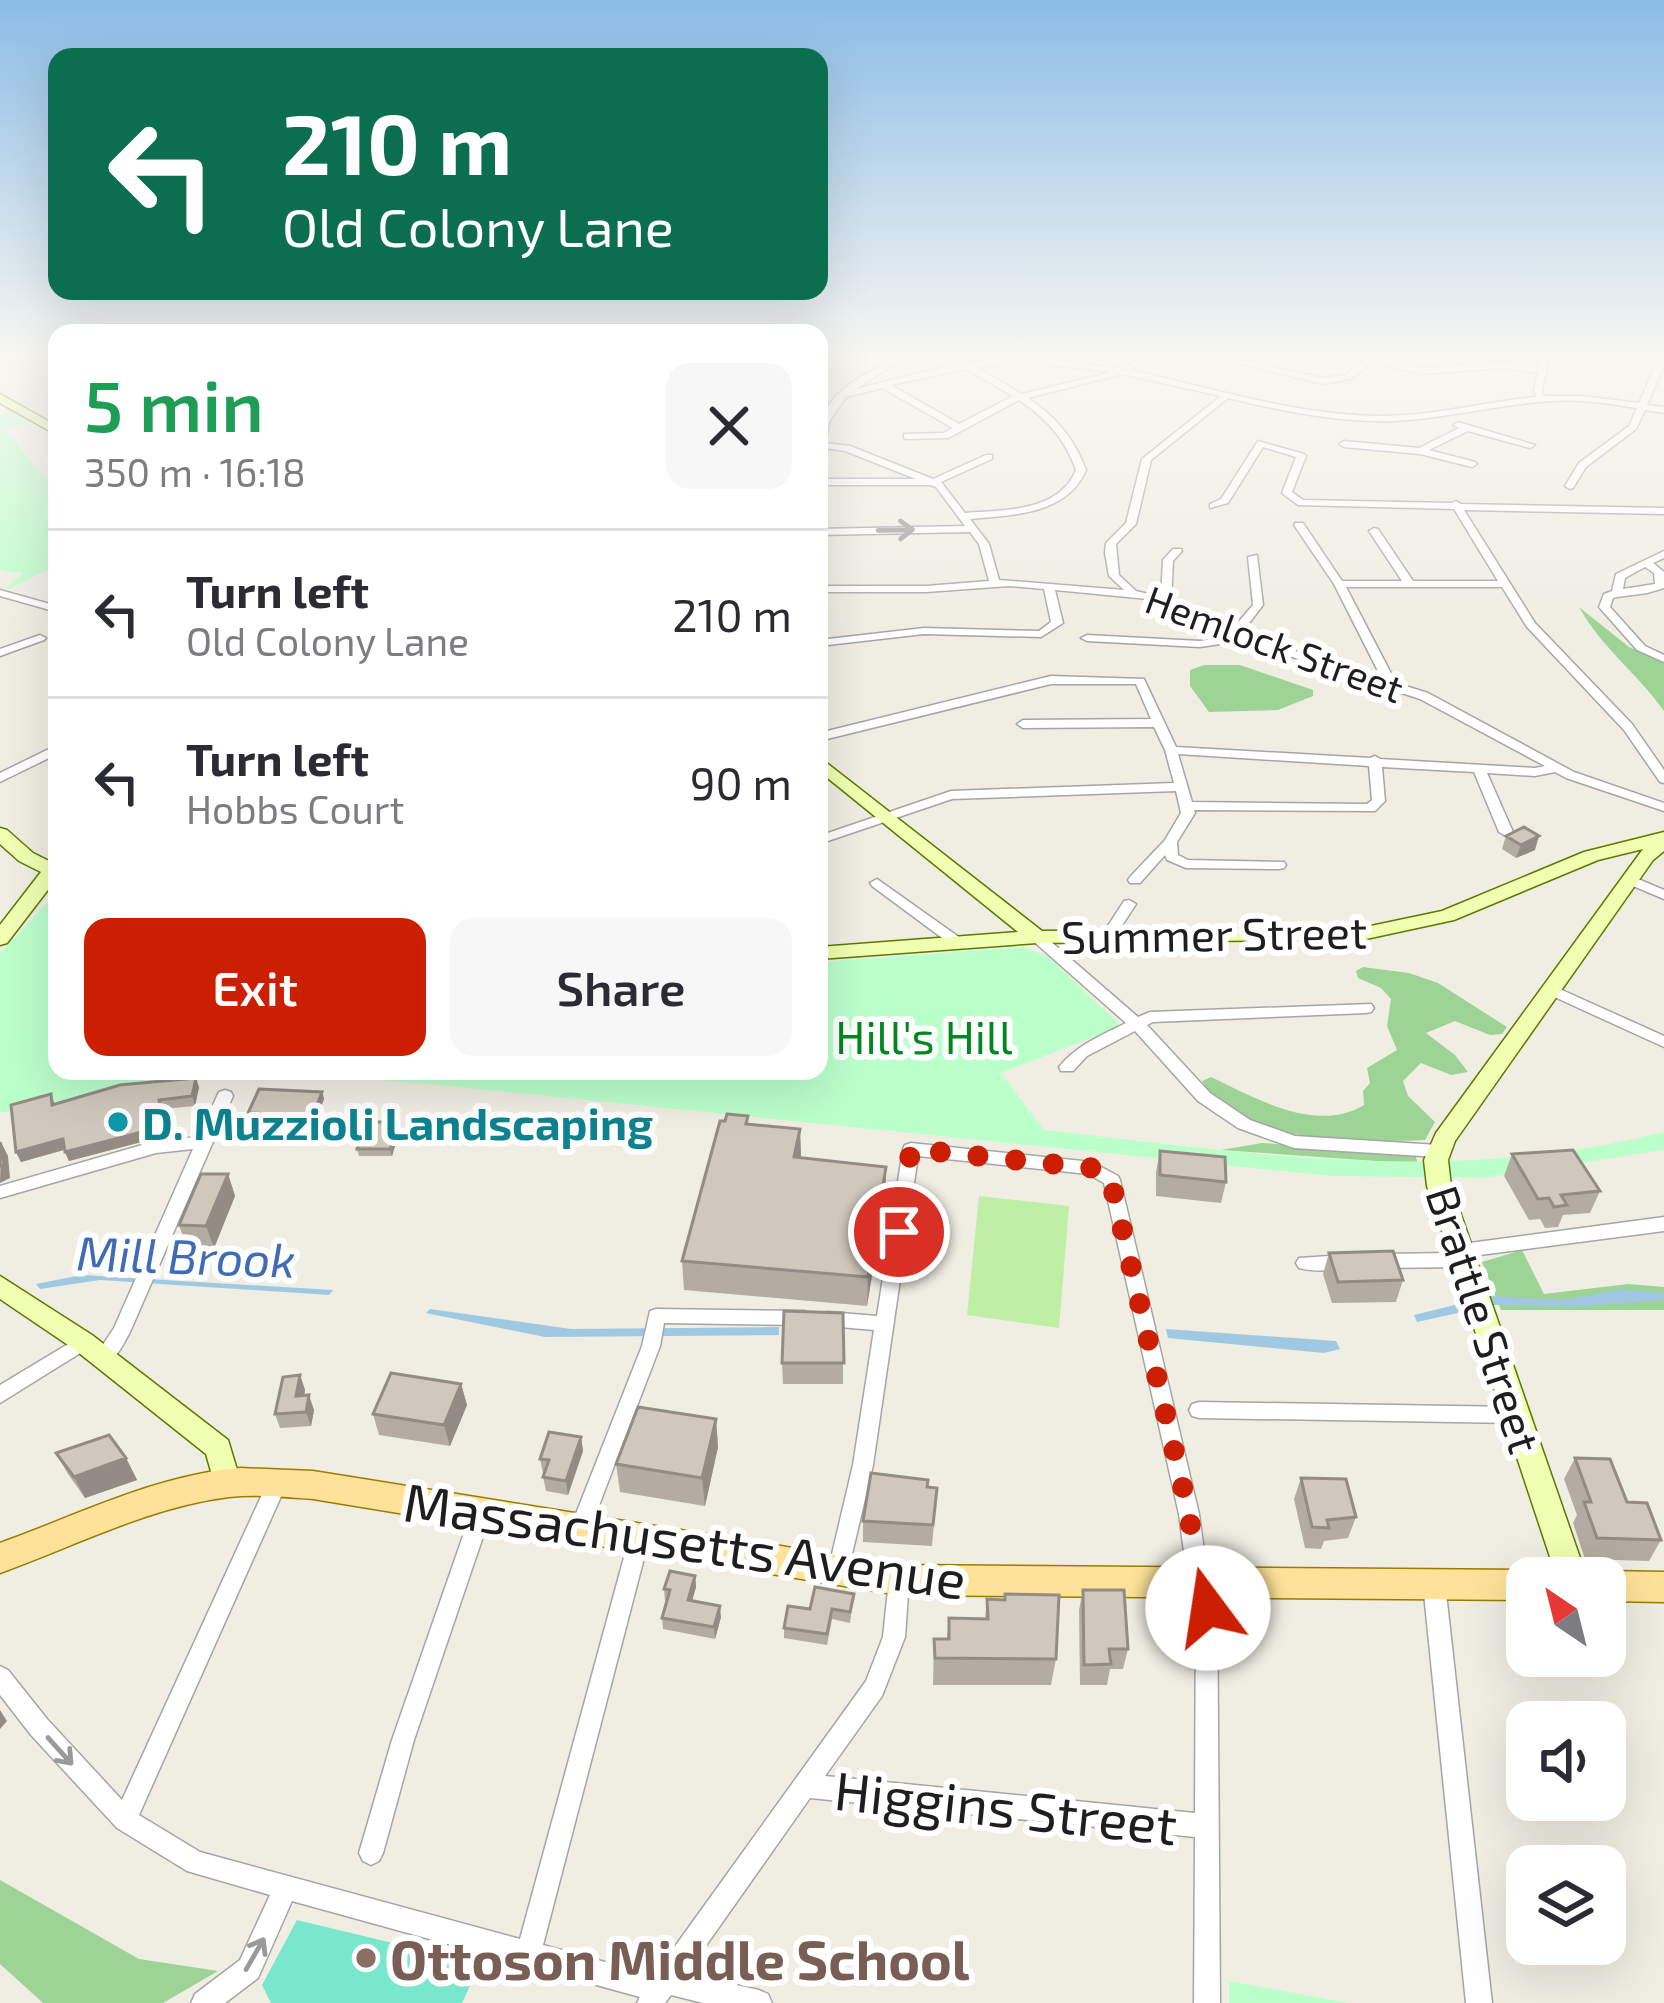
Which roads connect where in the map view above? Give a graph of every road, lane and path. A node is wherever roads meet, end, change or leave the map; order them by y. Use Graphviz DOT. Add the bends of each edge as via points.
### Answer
graph roads {
  1 [pos="848,448"];
  2 [pos="1071,448"];
  3 [pos="1160,448"];
  4 [pos="1258,448"];
  5 [pos="1277,448"];
  6 [pos="1387,448"];
  7 [pos="1427,448"];
  8 [pos="1604,448"];
  9 [pos="1420,452"];
  10 [pos="989,457"];
  11 [pos="1472,464"];
  12 [pos="828,482"];
  13 [pos="934,482"];
  14 [pos="1570,486"];
  15 [pos="1456,504"];
  16 [pos="1213,506"];
  17 [pos="1664,511"];
  18 [pos="963,516"];
  19 [pos="1299,525"];
  20 [pos="973,529"];
  21 [pos="1374,531"];
  22 [pos="828,532"];
  23 [pos="1177,551"];
  24 [pos="1664,554"];
  25 [pos="1253,557"];
  26 [pos="1649,565"];
  27 [pos="1408,582"];
  28 [pos="995,584"];
  29 [pos="1339,584"];
  30 [pos="1507,584"];
  31 [pos="1049,586"];
  32 [pos="828,589"];
  33 [pos="1134,592"];
  34 [pos="1617,592"];
  35 [pos="0,593"];
  36 [pos="1166,602"];
  37 [pos="48,606"];
  38 [pos="1235,633"];
  39 [pos="40,638"];
  40 [pos="1088,638"];
  41 [pos="828,642"];
  42 [pos="0,652"];
  43 [pos="1664,658"];
  44 [pos="1391,684"];
  45 [pos="1159,722"];
  46 [pos="1023,724"];
  47 [pos="828,734"];
  48 [pos="1171,750"];
  49 [pos="48,753"];
  50 [pos="1375,760"];
  51 [pos="1478,767"];
  52 [pos="1556,768"];
  53 [pos="828,769"];
  54 [pos="0,778"];
  55 [pos="1664,779"];
  56 [pos="1179,787"];
  57 [pos="1186,806"];
  58 [pos="1663,812"];
  59 [pos="888,814"];
  60 [pos="1506,832"];
  61 [pos="828,837"];
  62 [pos="1664,840"];
  63 [pos="1169,842"];
  64 [pos="5,846"];
  65 [pos="1597,855"];
  66 [pos="1279,865"];
  67 [pos="48,868"];
  68 [pos="48,879"];
  69 [pos="1135,880"];
  70 [pos="1631,880"];
  71 [pos="877,883"];
  72 [pos="1664,895"];
  73 [pos="1130,904"];
  74 [pos="1109,935"];
  75 [pos="1075,936"];
  76 [pos="1037,937"];
  77 [pos="0,939"];
  78 [pos="958,943"];
  79 [pos="828,952"];
  80 [pos="1085,977"];
  81 [pos="1552,991"];
  82 [pos="1366,1009"];
  83 [pos="1136,1023"];
  84 [pos="1664,1042"];
  85 [pos="1067,1067"];
  86 [pos="225,1096"];
  87 [pos="204,1142"];
  88 [pos="1438,1151"];
  89 [pos="0,1192"];
  90 [pos="1664,1224"];
  91 [pos="1463,1256"];
  92 [pos="1305,1263"];
  93 [pos="0,1286"];
  94 [pos="886,1324"];
  95 [pos="93,1350"];
  96 [pos="0,1395"];
  97 [pos="1199,1410"];
  98 [pos="1515,1415"];
  99 [pos="226,1483"];
  100 [pos="277,1483"];
  101 [pos="481,1513"];
  102 [pos="580,1529"];
  103 [pos="639,1539"];
  104 [pos="1565,1557"];
  105 [pos="0,1558"];
  106 [pos="838,1571"];
  107 [pos="899,1580"];
  108 [pos="1203,1583"];
  109 [pos="1434,1584"];
  110 [pos="1506,1585"];
  111 [pos="1626,1586"];
  112 [pos="1664,1587"];
  113 [pos="0,1677"];
  114 [pos="805,1786"];
  115 [pos="125,1820"];
  116 [pos="1206,1826"];
  117 [pos="371,1853"];
  118 [pos="285,1889"];
  119 [pos="528,1955"];
  120 [pos="656,1991"];
  121 [pos="204,2003"];
  122 [pos="759,2003"];
  123 [pos="1207,2003"];
  124 [pos="1479,2003"];
  1 -- 13 [label="street"];
  2 -- 18 [label="street" via="1080,477 1067,493"];
  3 -- 33 [label="street" via="1147,459 1131,524 1109,554 1114,576"];
  4 -- 16 [label="street"];
  5 -- 15 [label="street" via="1301,457 1287,493 1300,503"];
  6 -- 9 [label="street"];
  7 -- 9 [label="street"];
  8 -- 14 [label="street"];
  9 -- 11 [label="street"];
  10 -- 13 [label="street"];
  12 -- 13 [label="street"];
  13 -- 18 [label="street"];
  15 -- 17 [label="street"];
  15 -- 30 [label="street"];
  18 -- 20 [label="street"];
  19 -- 29 [label="street"];
  22 -- 20 [label="street, one-way"];
  20 -- 28 [label="street"];
  21 -- 27 [label="street"];
  23 -- 36 [label="street" via="1168,560"];
  24 -- 26 [label="street"];
  25 -- 38 [label="street" via="1258,605"];
  26 -- 34 [label="street" via="1620,576"];
  26 -- 34 [label="street" via="1660,586"];
  27 -- 29 [label="street"];
  27 -- 30 [label="street"];
  28 -- 31 [label="street, Hemlock Street"];
  28 -- 32 [label="street, Hemlock Street"];
  29 -- 44 [label="street"];
  30 -- 55 [label="street" via="1531,625 1628,727"];
  31 -- 33 [label="street, Hemlock Street"];
  31 -- 41 [label="street" via="1057,623 1041,634 931,631"];
  33 -- 36 [label="street, Hemlock Street"];
  34 -- 43 [label="street" via="1604,607 1641,648"];
  35 -- 37 [label="street"];
  36 -- 38 [label="street, Hemlock Street"];
  38 -- 40 [label="street" via="1217,643"];
  38 -- 44 [label="street, Hemlock Street"];
  39 -- 42 [label="street"];
  44 -- 52 [label="street, Hemlock Street"];
  45 -- 46 [label="street"];
  45 -- 47 [label="street" via="1139,681 1051,680"];
  45 -- 48 [label="street"];
  48 -- 50 [label="street"];
  48 -- 56 [label="street"];
  49 -- 54 [label="street"];
  50 -- 51 [label="street"];
  50 -- 57 [label="street" via="1379,800 1370,808"];
  51 -- 52 [label="street"];
  51 -- 60 [label="street"];
  52 -- 58 [label="street, Hemlock Street"];
  53 -- 59 [label="main road"];
  56 -- 57 [label="street"];
  56 -- 59 [label="street" via="964,794"];
  57 -- 63 [label="street"];
  59 -- 61 [label="street"];
  59 -- 76 [label="main road"];
  62 -- 65 [label="main road, Summer Street"];
  62 -- 70 [label="main road, Brattle Street"];
  63 -- 66 [label="street" via="1171,855 1186,865"];
  63 -- 69 [label="street"];
  64 -- 67 [label="main road"];
  65 -- 70 [label="main road"];
  65 -- 74 [label="main road, Summer Street" via="1447,916 1385,931"];
  68 -- 77 [label="main road"];
  70 -- 72 [label="street"];
  70 -- 81 [label="main road, Brattle Street"];
  71 -- 78 [label="street"];
  73 -- 74 [label="street"];
  74 -- 75 [label="main road, Summer Street"];
  75 -- 76 [label="main road, Summer Street"];
  75 -- 80 [label="street"];
  76 -- 78 [label="main road, Summer Street"];
  76 -- 80 [label="street"];
  78 -- 79 [label="main road, Summer Street"];
  80 -- 83 [label="street"];
  81 -- 84 [label="street"];
  81 -- 88 [label="main road, Brattle Street"];
  82 -- 83 [label="street"];
  83 -- 85 [label="street"];
  83 -- 88 [label="street" via="1204,1097 1258,1131 1302,1143"];
  86 -- 87 [label="street"];
  87 -- 89 [label="street" via="156,1147"];
  87 -- 95 [label="street" via="118,1338"];
  88 -- 91 [label="main road, Brattle Street" via="1437,1178"];
  90 -- 91 [label="street"];
  91 -- 92 [label="street"];
  91 -- 98 [label="main road, Brattle Street"];
  93 -- 95 [label="main road"];
  94 -- 102 [label="street" via="656,1316"];
  94 -- 106 [label="street"];
  94 -- 108 [label="street" via="911,1149 1092,1168 1112,1180"];
  95 -- 96 [label="street"];
  95 -- 99 [label="main road" via="218,1448"];
  97 -- 98 [label="street"];
  98 -- 104 [label="main road, Brattle Street"];
  99 -- 100 [label="main road, Massachusetts Avenue"];
  99 -- 105 [label="main road, Massachusetts Avenue"];
  100 -- 101 [label="main road, Massachusetts Avenue"];
  100 -- 115 [label="street"];
  101 -- 102 [label="main road, Massachusetts Avenue"];
  101 -- 117 [label="street"];
  102 -- 103 [label="main road, Massachusetts Avenue"];
  103 -- 106 [label="main road, Massachusetts Avenue"];
  103 -- 119 [label="street"];
  106 -- 107 [label="main road, Massachusetts Avenue"];
  107 -- 108 [label="main road, Massachusetts Avenue"];
  107 -- 114 [label="street" via="886,1663"];
  108 -- 109 [label="main road, Massachusetts Avenue"];
  108 -- 116 [label="street"];
  109 -- 110 [label="main road, Massachusetts Avenue"];
  109 -- 124 [label="street"];
  111 -- 112 [label="main road"];
  113 -- 115 [label="street, one-way"];
  114 -- 116 [label="street, Higgins Street"];
  114 -- 120 [label="street"];
  115 -- 118 [label="street" via="195,1863"];
  116 -- 123 [label="street"];
  118 -- 119 [label="street"];
  121 -- 118 [label="street, one-way" via="249,1969"];
  119 -- 120 [label="street"];
  120 -- 122 [label="street"];
}
